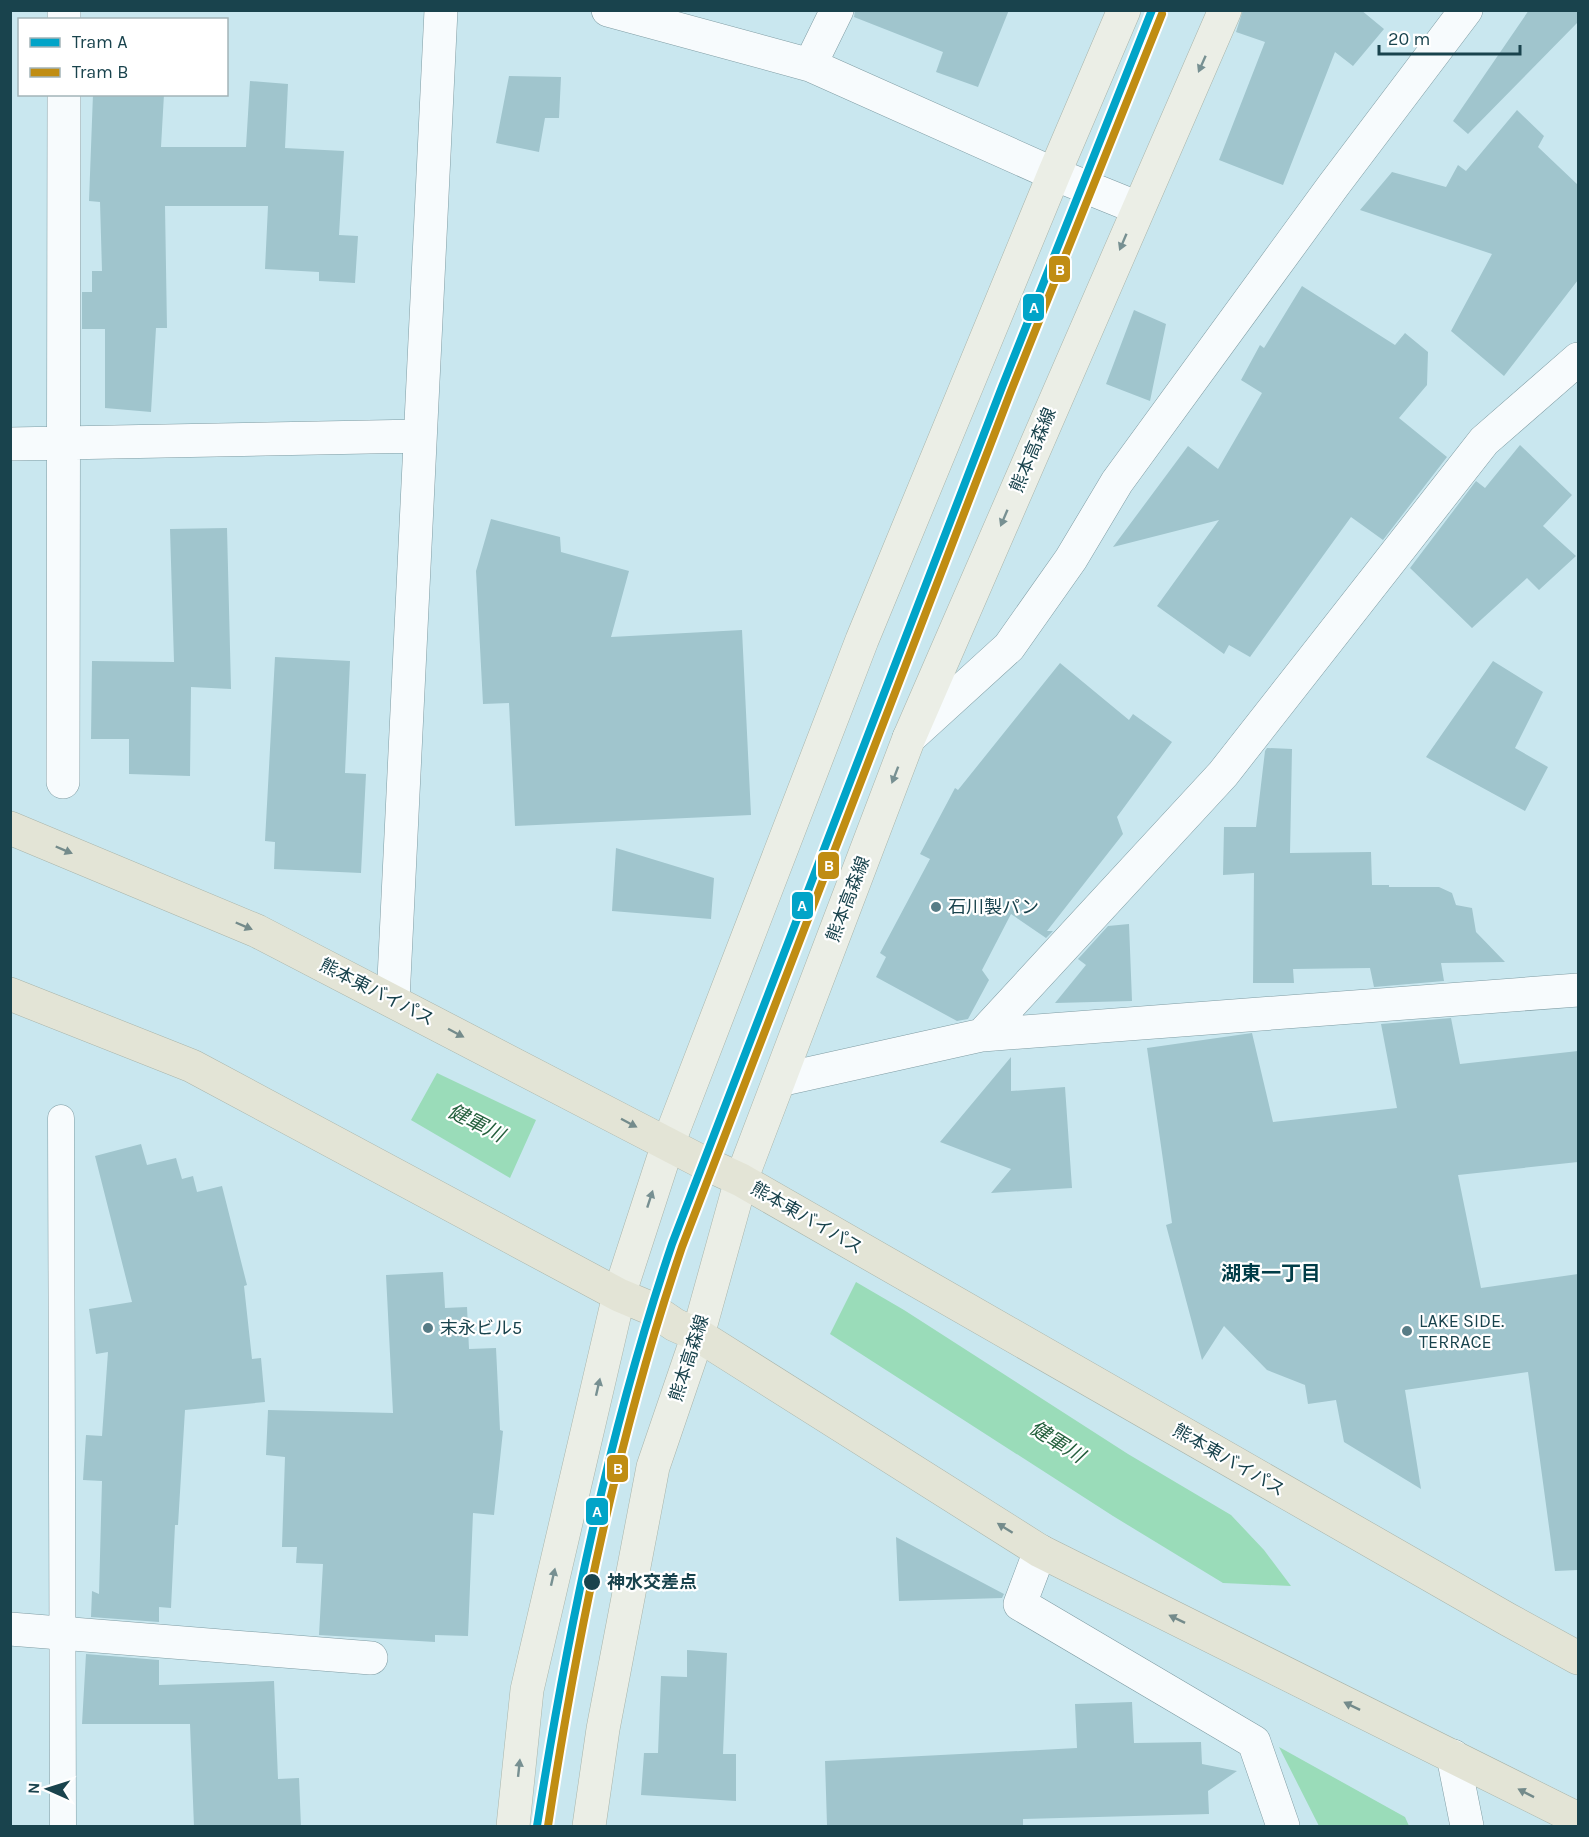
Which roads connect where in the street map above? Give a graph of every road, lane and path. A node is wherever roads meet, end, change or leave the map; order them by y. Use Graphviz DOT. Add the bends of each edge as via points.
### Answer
graph roads {
  1 [pos="441,10"];
  2 [pos="608,10"];
  3 [pos="837,10"];
  4 [pos="1124,10"];
  5 [pos="1225,10"];
  6 [pos="1466,10"];
  7 [pos="810,65"];
  8 [pos="64,96"];
  9 [pos="1054,174"];
  10 [pos="1138,208"];
  11 [pos="1578,359"];
  12 [pos="420,436"];
  13 [pos="10,444"];
  14 [pos="65,444"];
  15 [pos="909,738"];
  16 [pos="63,782"];
  17 [pos="10,828"];
  18 [pos="1578,990"];
  19 [pos="10,994"];
  20 [pos="393,1000"];
  21 [pos="982,1035"];
  22 [pos="780,1080"];
  23 [pos="61,1118"];
  24 [pos="668,1143"];
  25 [pos="741,1180"];
  26 [pos="619,1295"];
  27 [pos="698,1335"];
  28 [pos="1040,1551"];
  29 [pos="10,1629"];
  30 [pos="63,1632"];
  31 [pos="371,1658"];
  32 [pos="1578,1658"];
  33 [pos="1452,1756"];
  34 [pos="1578,1819"];
  35 [pos="63,1827"];
  36 [pos="513,1827"];
  37 [pos="590,1827"];
  38 [pos="1283,1827"];
  39 [pos="1467,1827"];
  1 -- 12 [label="street"];
  2 -- 7 [label="street"];
  3 -- 7 [label="street"];
  4 -- 9 [label="main road"];
  5 -- 10 [label="main road, 熊本高森線, one-way"];
  6 -- 15 [label="street" via="1117,482 1071,559 1009,647"];
  7 -- 9 [label="street"];
  8 -- 14 [label="street"];
  9 -- 10 [label="street"];
  9 -- 24 [label="main road" via="862,640"];
  10 -- 15 [label="main road, 熊本高森線, one-way"];
  11 -- 21 [label="street" via="1484,441 1223,774"];
  12 -- 14 [label="street"];
  12 -- 20 [label="street"];
  13 -- 14 [label="street"];
  14 -- 16 [label="street"];
  15 -- 22 [label="main road, 熊本高森線, one-way"];
  17 -- 20 [label="highway, 熊本東バイパス, one-way" via="257,931"];
  18 -- 21 [label="street"];
  19 -- 26 [label="highway" via="192,1066"];
  20 -- 24 [label="highway, 熊本東バイパス, one-way"];
  21 -- 22 [label="street"];
  22 -- 25 [label="main road, 熊本高森線"];
  23 -- 30 [label="lane"];
  24 -- 25 [label="highway, 熊本東バイパス"];
  26 -- 24 [label="main road, one-way"];
  25 -- 27 [label="main road, 熊本高森線"];
  25 -- 32 [label="highway, 熊本東バイパス"];
  26 -- 27 [label="highway"];
  36 -- 26 [label="main road, one-way" via="527,1690"];
  28 -- 27 [label="highway, one-way"];
  27 -- 37 [label="main road, 熊本高森線" via="653,1467 603,1729"];
  33 -- 28 [label="highway, one-way"];
  28 -- 38 [label="street" via="1020,1604 1254,1742"];
  29 -- 30 [label="street"];
  30 -- 31 [label="street"];
  30 -- 35 [label="lane"];
  34 -- 33 [label="highway, one-way"];
  33 -- 39 [label="street"];
}
